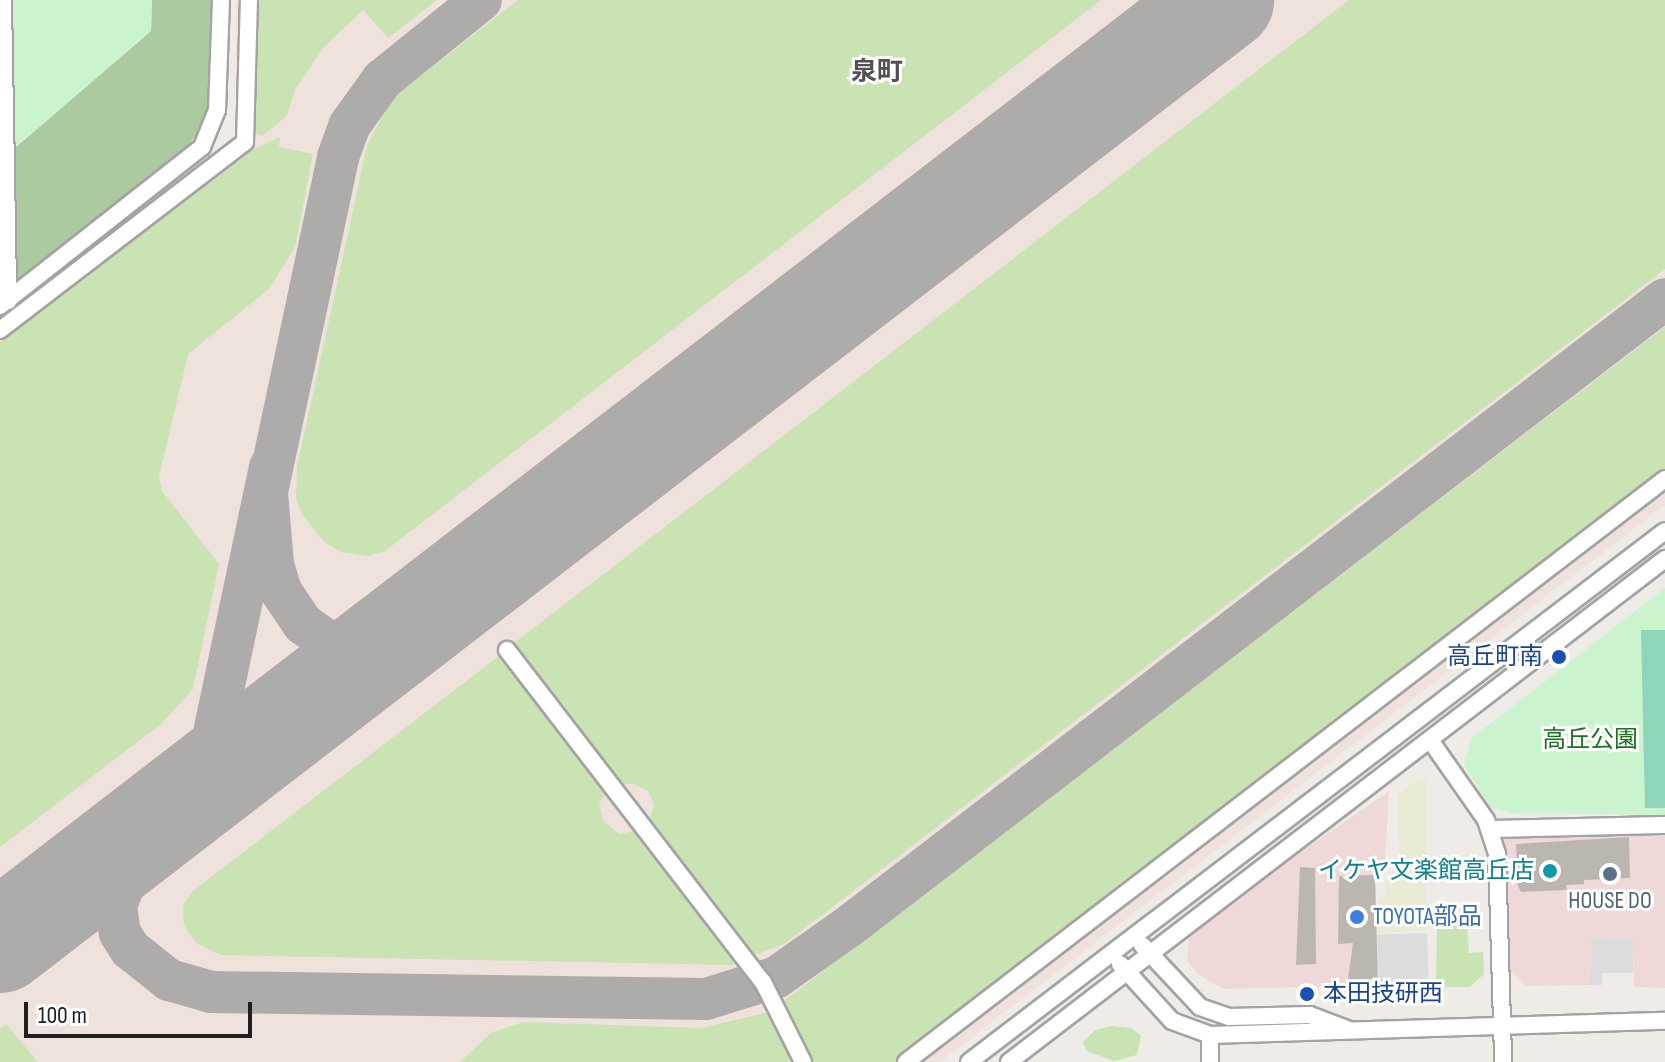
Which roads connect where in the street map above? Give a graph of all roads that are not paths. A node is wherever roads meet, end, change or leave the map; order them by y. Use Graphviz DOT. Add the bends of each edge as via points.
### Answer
graph roads {
  1 [pos="3,0"];
  2 [pos="221,0"];
  3 [pos="249,0"];
  4 [pos="1,123"];
  5 [pos="4,304"];
  6 [pos="0,330"];
  7 [pos="1665,479"];
  8 [pos="1665,531"];
  9 [pos="1665,559"];
  10 [pos="507,650"];
  11 [pos="1430,740"];
  12 [pos="1665,825"];
  13 [pos="1489,829"];
  14 [pos="1134,936"];
  15 [pos="1111,953"];
  16 [pos="1148,953"];
  17 [pos="1126,970"];
  18 [pos="1665,1021"];
  19 [pos="1503,1024"];
  20 [pos="1348,1030"];
  21 [pos="1210,1035"];
  22 [pos="803,1062"];
  23 [pos="906,1062"];
  24 [pos="969,1062"];
  25 [pos="1009,1062"];
  26 [pos="1210,1062"];
  27 [pos="1503,1062"];
  1 -- 4 [label="street"];
  2 -- 5 [label="street" via="217,110 202,147"];
  3 -- 6 [label="street" via="245,142 231,158"];
  4 -- 5 [label="street"];
  7 -- 23 [label="street"];
  8 -- 14 [label="street"];
  9 -- 11 [label="street"];
  10 -- 22 [label="street" via="763,982"];
  11 -- 13 [label="street"];
  11 -- 16 [label="street"];
  12 -- 13 [label="street"];
  13 -- 19 [label="street" via="1501,878"];
  14 -- 15 [label="street"];
  14 -- 16 [label="street"];
  15 -- 17 [label="street"];
  15 -- 24 [label="street"];
  16 -- 17 [label="street"];
  16 -- 20 [label="street" via="1200,1007 1229,1017 1310,1015"];
  17 -- 21 [label="street" via="1172,1021"];
  17 -- 25 [label="street"];
  18 -- 19 [label="street"];
  19 -- 20 [label="street"];
  19 -- 27 [label="street"];
  20 -- 21 [label="street"];
  21 -- 26 [label="street"];
}
